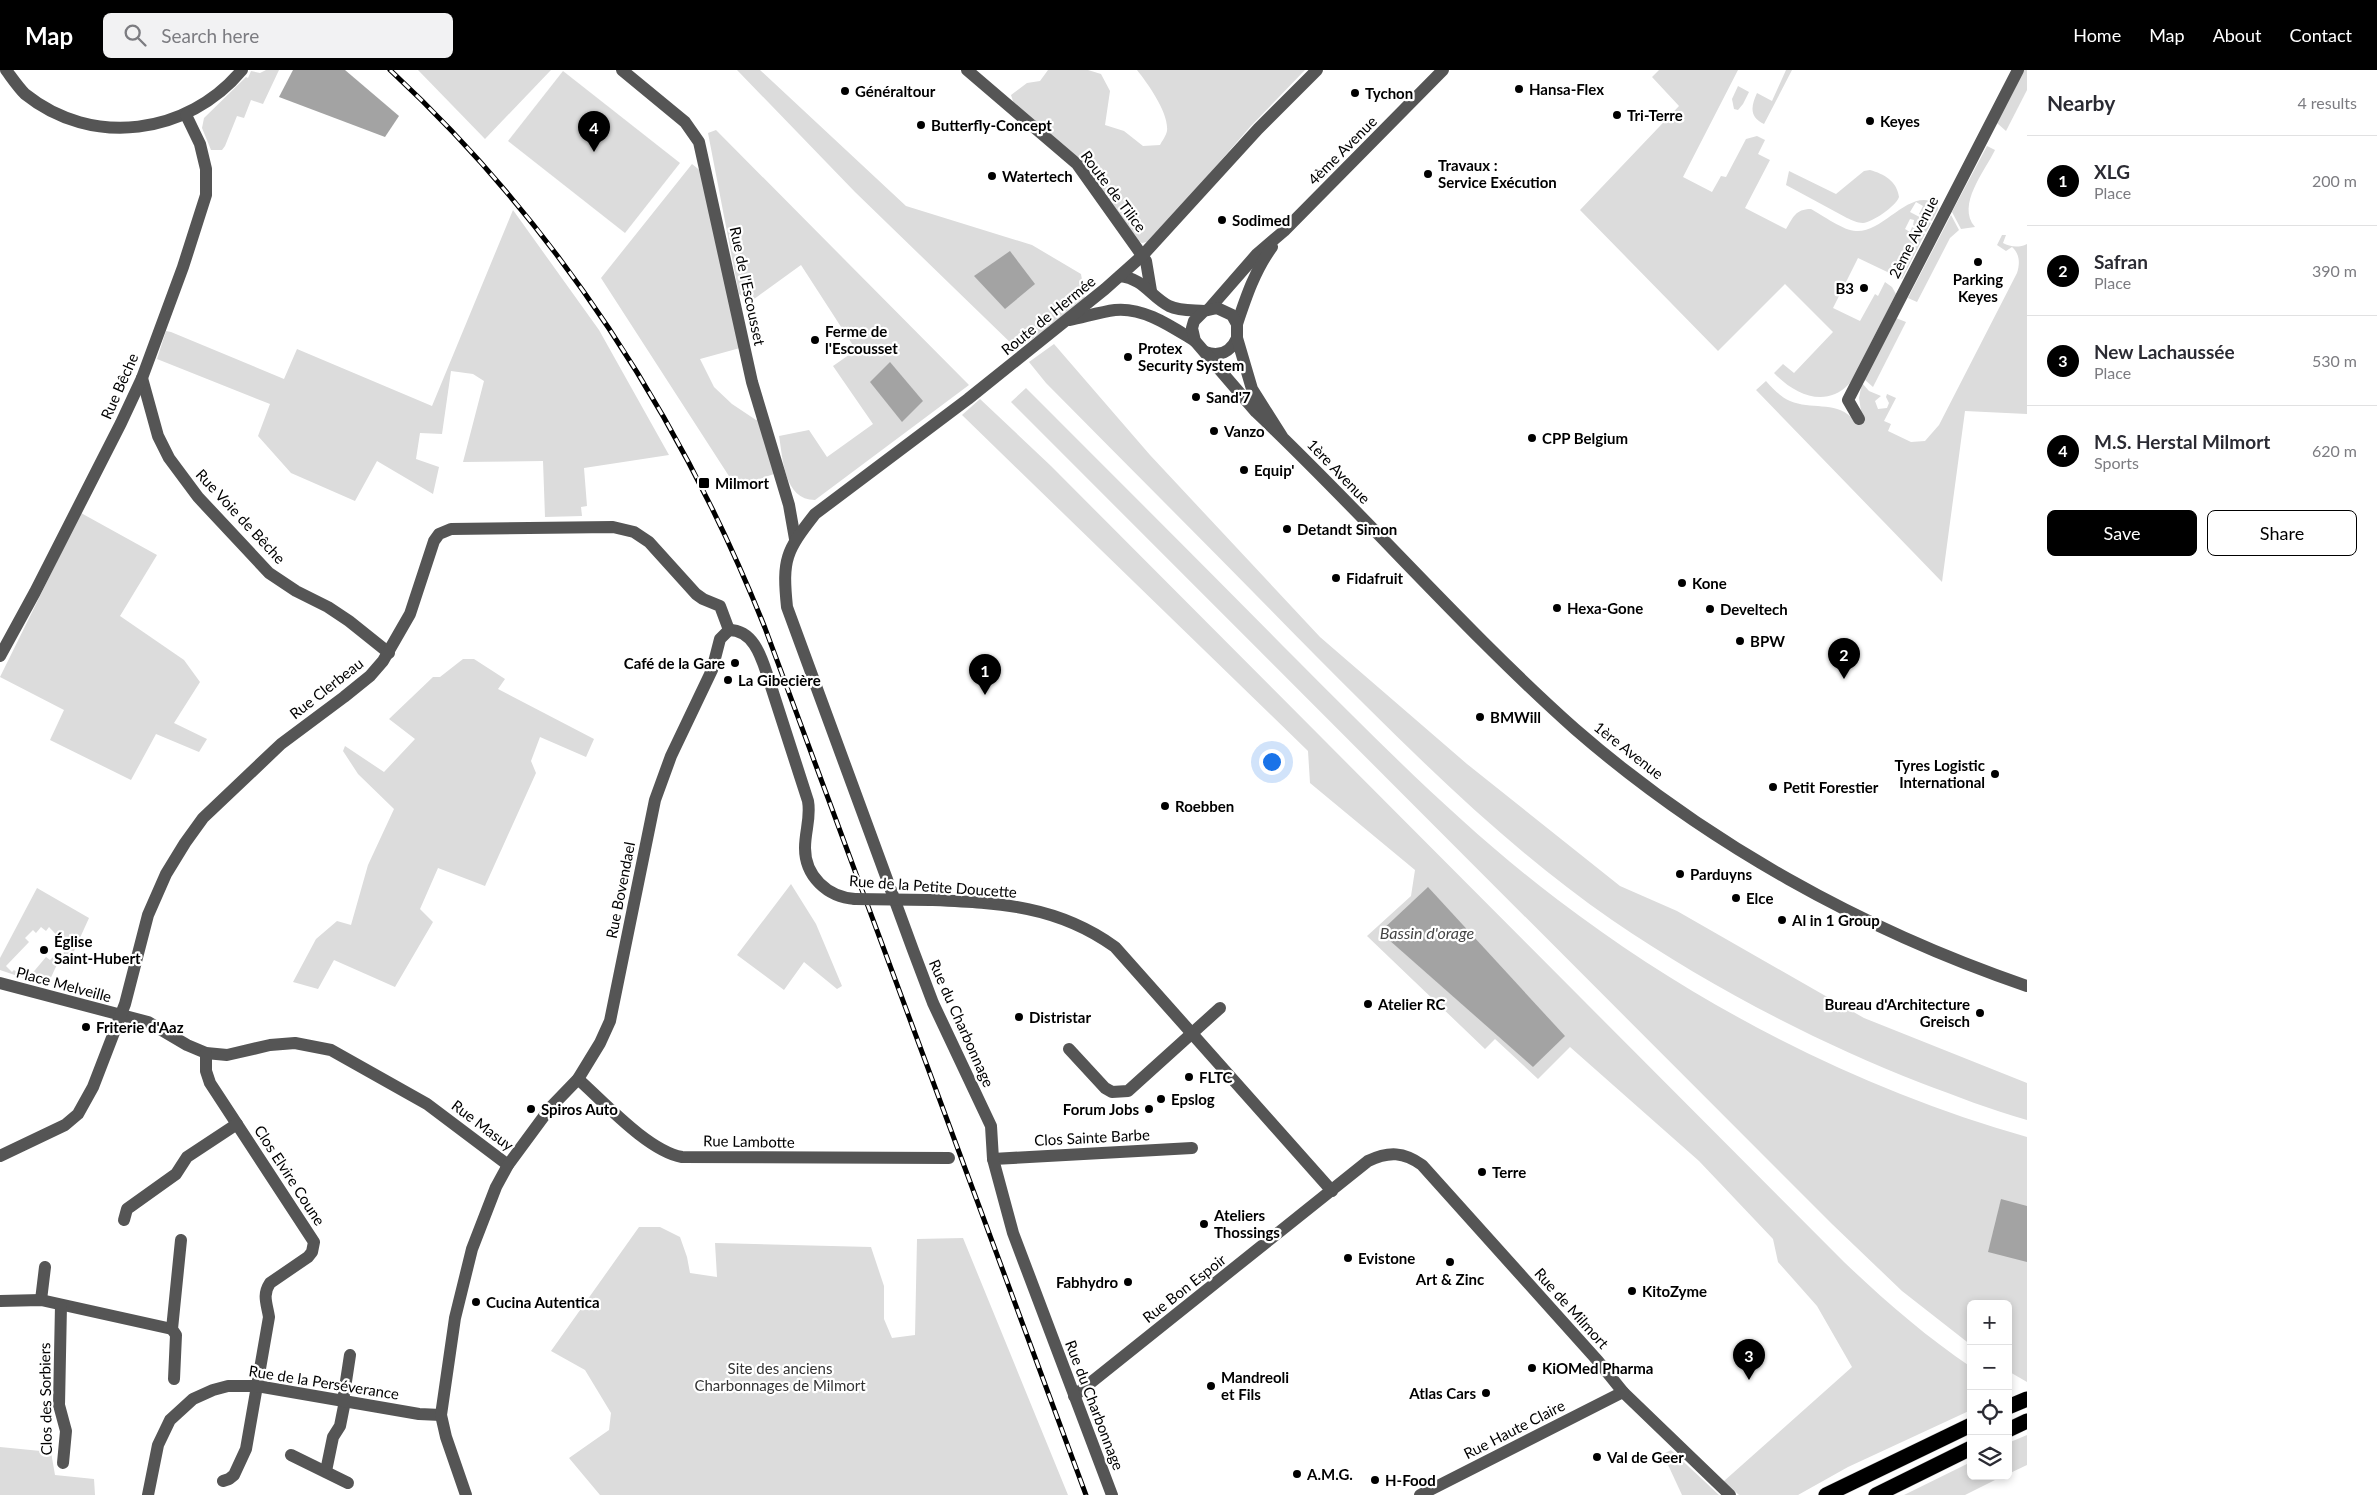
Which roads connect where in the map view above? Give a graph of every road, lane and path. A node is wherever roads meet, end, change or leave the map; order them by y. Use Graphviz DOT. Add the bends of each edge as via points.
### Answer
graph roads {
  1 [pos="6,70"];
  2 [pos="242,70"];
  3 [pos="622,70"];
  4 [pos="967,70"];
  5 [pos="1317,70"];
  6 [pos="1443,70"];
  7 [pos="2018,70"];
  8 [pos="186,115"];
  9 [pos="1284,231"];
  10 [pos="1142,256"];
  11 [pos="1120,276"];
  12 [pos="1105,289"];
  13 [pos="1151,291"];
  14 [pos="1117,310"];
  15 [pos="1207,310"];
  16 [pos="1067,321"];
  17 [pos="1238,324"];
  18 [pos="1238,338"];
  19 [pos="1194,341"];
  20 [pos="1205,352"];
  21 [pos="142,378"];
  22 [pos="1859,419"];
  23 [pos="1283,438"];
  24 [pos="795,539"];
  25 [pos="784,564"];
  26 [pos="729,630"];
  27 [pos="389,653"];
  28 [pos="0,656"];
  29 [pos="0,983"];
  30 [pos="2027,986"];
  31 [pos="1220,1008"];
  32 [pos="120,1016"];
  33 [pos="1192,1033"];
  34 [pos="1069,1049"];
  35 [pos="206,1053"];
  36 [pos="578,1078"];
  37 [pos="237,1124"];
  38 [pos="1192,1148"];
  39 [pos="1386,1154"];
  40 [pos="0,1156"];
  41 [pos="949,1158"];
  42 [pos="993,1158"];
  43 [pos="508,1165"];
  44 [pos="1332,1190"];
  45 [pos="124,1220"];
  46 [pos="181,1240"];
  47 [pos="45,1267"];
  48 [pos="41,1300"];
  49 [pos="0,1301"];
  50 [pos="61,1304"];
  51 [pos="172,1329"];
  52 [pos="350,1355"];
  53 [pos="174,1379"];
  54 [pos="257,1386"];
  55 [pos="1623,1392"];
  56 [pos="1074,1396"];
  57 [pos="2027,1399"];
  58 [pos="344,1401"];
  59 [pos="2012,1405"];
  60 [pos="441,1415"];
  61 [pos="2027,1422"];
  62 [pos="1967,1427"];
  63 [pos="2012,1428"];
  64 [pos="1967,1450"];
  65 [pos="291,1455"];
  66 [pos="63,1463"];
  67 [pos="326,1471"];
  68 [pos="223,1481"];
  69 [pos="348,1483"];
  70 [pos="148,1495"];
  71 [pos="466,1495"];
  72 [pos="1112,1495"];
  73 [pos="1420,1495"];
  74 [pos="1730,1495"];
  75 [pos="1826,1495"];
  76 [pos="1876,1495"];
  1 -- 8 [label="street" via="32,98 58,114 94,125 130,128 167,122"];
  2 -- 8 [label="street" via="209,102"];
  3 -- 24 [label="street, Rue de l'Escousset" via="685,122 700,142 752,382 789,505"];
  4 -- 10 [label="street, Route de Tilice" via="1077,164"];
  5 -- 10 [label="street, Route de Hermée" via="1258,129"];
  6 -- 9 [label="street, 4ème Avenue"];
  7 -- 22 [label="street, 2ème Avenue" via="1848,400"];
  8 -- 21 [label="street, Rue Bêche" via="200,144 206,169 206,195"];
  9 -- 15 [label="street, 4ème Avenue" via="1257,254"];
  9 -- 17 [label="street, 4ème Avenue" via="1250,286"];
  10 -- 11 [label="street, Route de Hermée"];
  10 -- 13 [label="street" via="1146,261"];
  11 -- 12 [label="street, Route de Hermée"];
  11 -- 13 [label="street" via="1138,281"];
  12 -- 14 [label="street" via="1107,298"];
  12 -- 16 [label="street, Route de Hermée"];
  13 -- 15 [label="street" via="1177,309"];
  14 -- 16 [label="street, 1ère Avenue"];
  14 -- 19 [label="street, 1ère Avenue" via="1156,318"];
  15 -- 17 [label="street" via="1224,310"];
  15 -- 19 [label="street" via="1194,321"];
  16 -- 24 [label="street, Route de Hermée" via="816,514"];
  17 -- 18 [label="street, 1ère Avenue"];
  18 -- 20 [label="street" via="1224,353"];
  18 -- 23 [label="street, 1ère Avenue" via="1252,389"];
  19 -- 20 [label="street, 1ère Avenue"];
  20 -- 23 [label="street, 1ère Avenue" via="1256,412"];
  21 -- 27 [label="street, Rue Voie de Bêche" via="158,436 169,458 198,497 269,573 328,607"];
  21 -- 28 [label="street, Rue Bêche" via="36,592"];
  23 -- 30 [label="street, 1ère Avenue" via="1507,666 1578,731 1655,791 1754,859 1836,905 1941,953"];
  24 -- 25 [label="street, Route de Hermée"];
  25 -- 42 [label="street, Rue du Charbonnage" via="787,607 916,959 991,1126"];
  26 -- 27 [label="street, Rue Clerbeau" via="720,606 703,599 649,542 634,532 613,527 451,530 439,534 434,541 410,614"];
  26 -- 33 [label="street, Rue de la Petite Doucette, bridge" via="739,631 750,639 760,655 808,801 810,818 805,846 810,870 830,893 854,899 930,900 1051,913 1093,931 1121,953"];
  26 -- 36 [label="street, Rue Bovendael" via="720,639 712,670 660,785 610,1021"];
  27 -- 32 [label="street, Rue Clerbeau" via="370,676 281,744 203,818 166,874 148,915"];
  29 -- 32 [label="street, Place Melveille"];
  31 -- 33 [label="street"];
  32 -- 35 [label="street, Rue Masuy" via="148,1022"];
  32 -- 40 [label="street, Rue Clerbeau" via="93,1087 78,1114"];
  33 -- 34 [label="street" via="1128,1091 1112,1092 1105,1088"];
  33 -- 44 [label="street, Rue de la Petite Doucette"];
  35 -- 37 [label="street, Clos Elvire Coune" via="207,1077"];
  35 -- 43 [label="street, Rue Masuy" via="227,1055 295,1042 331,1050 427,1104"];
  36 -- 41 [label="street, Rue Lambotte" via="641,1135 672,1155"];
  36 -- 43 [label="street, Rue Bovendael" via="550,1108"];
  37 -- 45 [label="street, Clos Elvire Coune" via="187,1157 176,1174 127,1209"];
  37 -- 54 [label="street, Clos Elvire Coune" via="314,1242 308,1257 270,1282 265,1300 270,1317"];
  38 -- 42 [label="street, Clos Sainte Barbe"];
  39 -- 44 [label="street, Rue Bon Espoir" via="1368,1161"];
  39 -- 55 [label="street, Rue de Milmort" via="1410,1156 1422,1165"];
  42 -- 56 [label="street, Rue du Charbonnage" via="1013,1233"];
  43 -- 60 [label="street, Rue Masuy" via="472,1248 456,1318"];
  44 -- 56 [label="street, Rue Bon Espoir"];
  46 -- 51 [label="street"];
  47 -- 48 [label="street"];
  48 -- 49 [label="street"];
  48 -- 50 [label="street"];
  50 -- 51 [label="street"];
  50 -- 66 [label="street, Clos des Sorbiers" via="59,1405 66,1431"];
  51 -- 53 [label="street" via="176,1335"];
  52 -- 58 [label="street"];
  54 -- 58 [label="street, Rue de la Perséverance"];
  54 -- 68 [label="street" via="246,1449 234,1475"];
  54 -- 70 [label="street, Rue de la Perséverance" via="228,1386 213,1390 193,1399 170,1420 157,1449"];
  55 -- 73 [label="street, Rue Haute Claire"];
  55 -- 74 [label="street, Rue de Milmort"];
  56 -- 72 [label="street, Rue du Charbonnage"];
  57 -- 59 [label="highway"];
  58 -- 60 [label="street, Rue de la Perséverance"];
  58 -- 67 [label="street"];
  60 -- 71 [label="street, Rue Masuy"];
  61 -- 63 [label="highway"];
  62 -- 75 [label="highway"];
  64 -- 76 [label="highway"];
  65 -- 67 [label="street"];
  67 -- 69 [label="street"];
}
